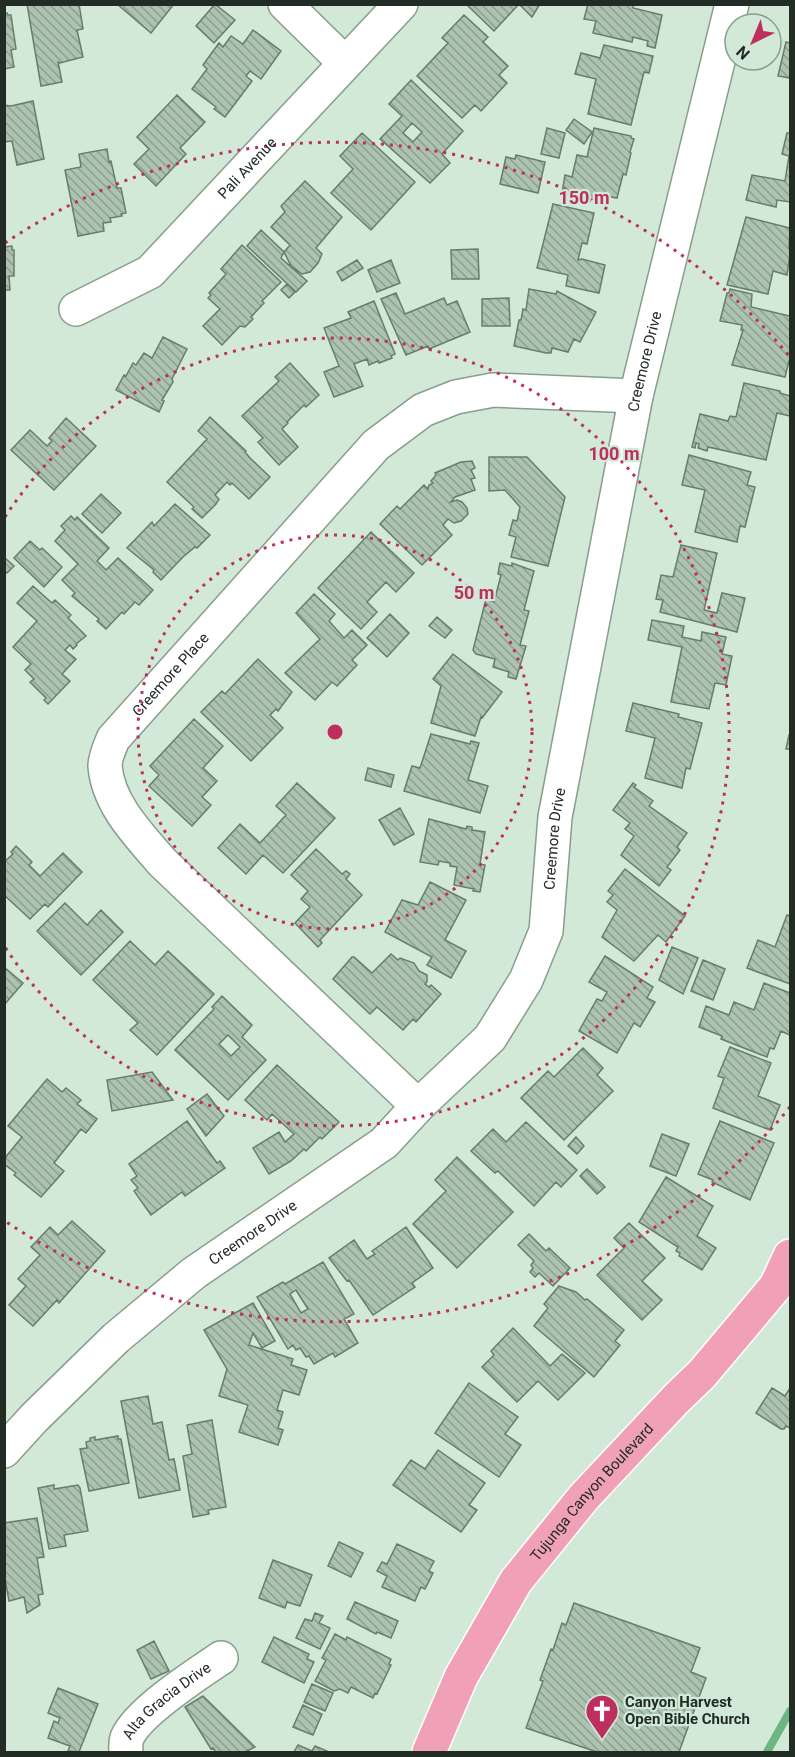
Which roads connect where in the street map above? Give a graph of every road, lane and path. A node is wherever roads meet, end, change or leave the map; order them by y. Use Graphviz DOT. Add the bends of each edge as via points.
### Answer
graph roads {
  1 [pos="285,4"];
  2 [pos="401,4"];
  3 [pos="732,4"];
  4 [pos="345,63"];
  5 [pos="76,309"];
  6 [pos="636,396"];
  7 [pos="418,1106"];
  8 [pos="790,1256"];
  9 [pos="4,1451"];
  10 [pos="221,1658"];
  11 [pos="126,1752"];
  12 [pos="429,1752"];
  1 -- 4 [label="street"];
  2 -- 4 [label="street, Pali Avenue"];
  3 -- 6 [label="street, Creemore Drive"];
  4 -- 5 [label="street, Pali Avenue" via="150,272"];
  6 -- 7 [label="street, Creemore Drive" via="555,817 546,931 526,980 490,1038"];
  6 -- 7 [label="street, Creemore Place" via="493,390 456,397 423,410 376,445 113,739 105,764 109,788 127,822 162,862"];
  7 -- 9 [label="street, Creemore Drive" via="384,1143 194,1273 116,1338"];
  8 -- 12 [label="main road, Tujunga Canyon Boulevard" via="776,1286 702,1374 584,1497 516,1581 461,1677"];
  10 -- 11 [label="street, Alta Gracia Drive" via="186,1681 135,1726 125,1740"];
}
